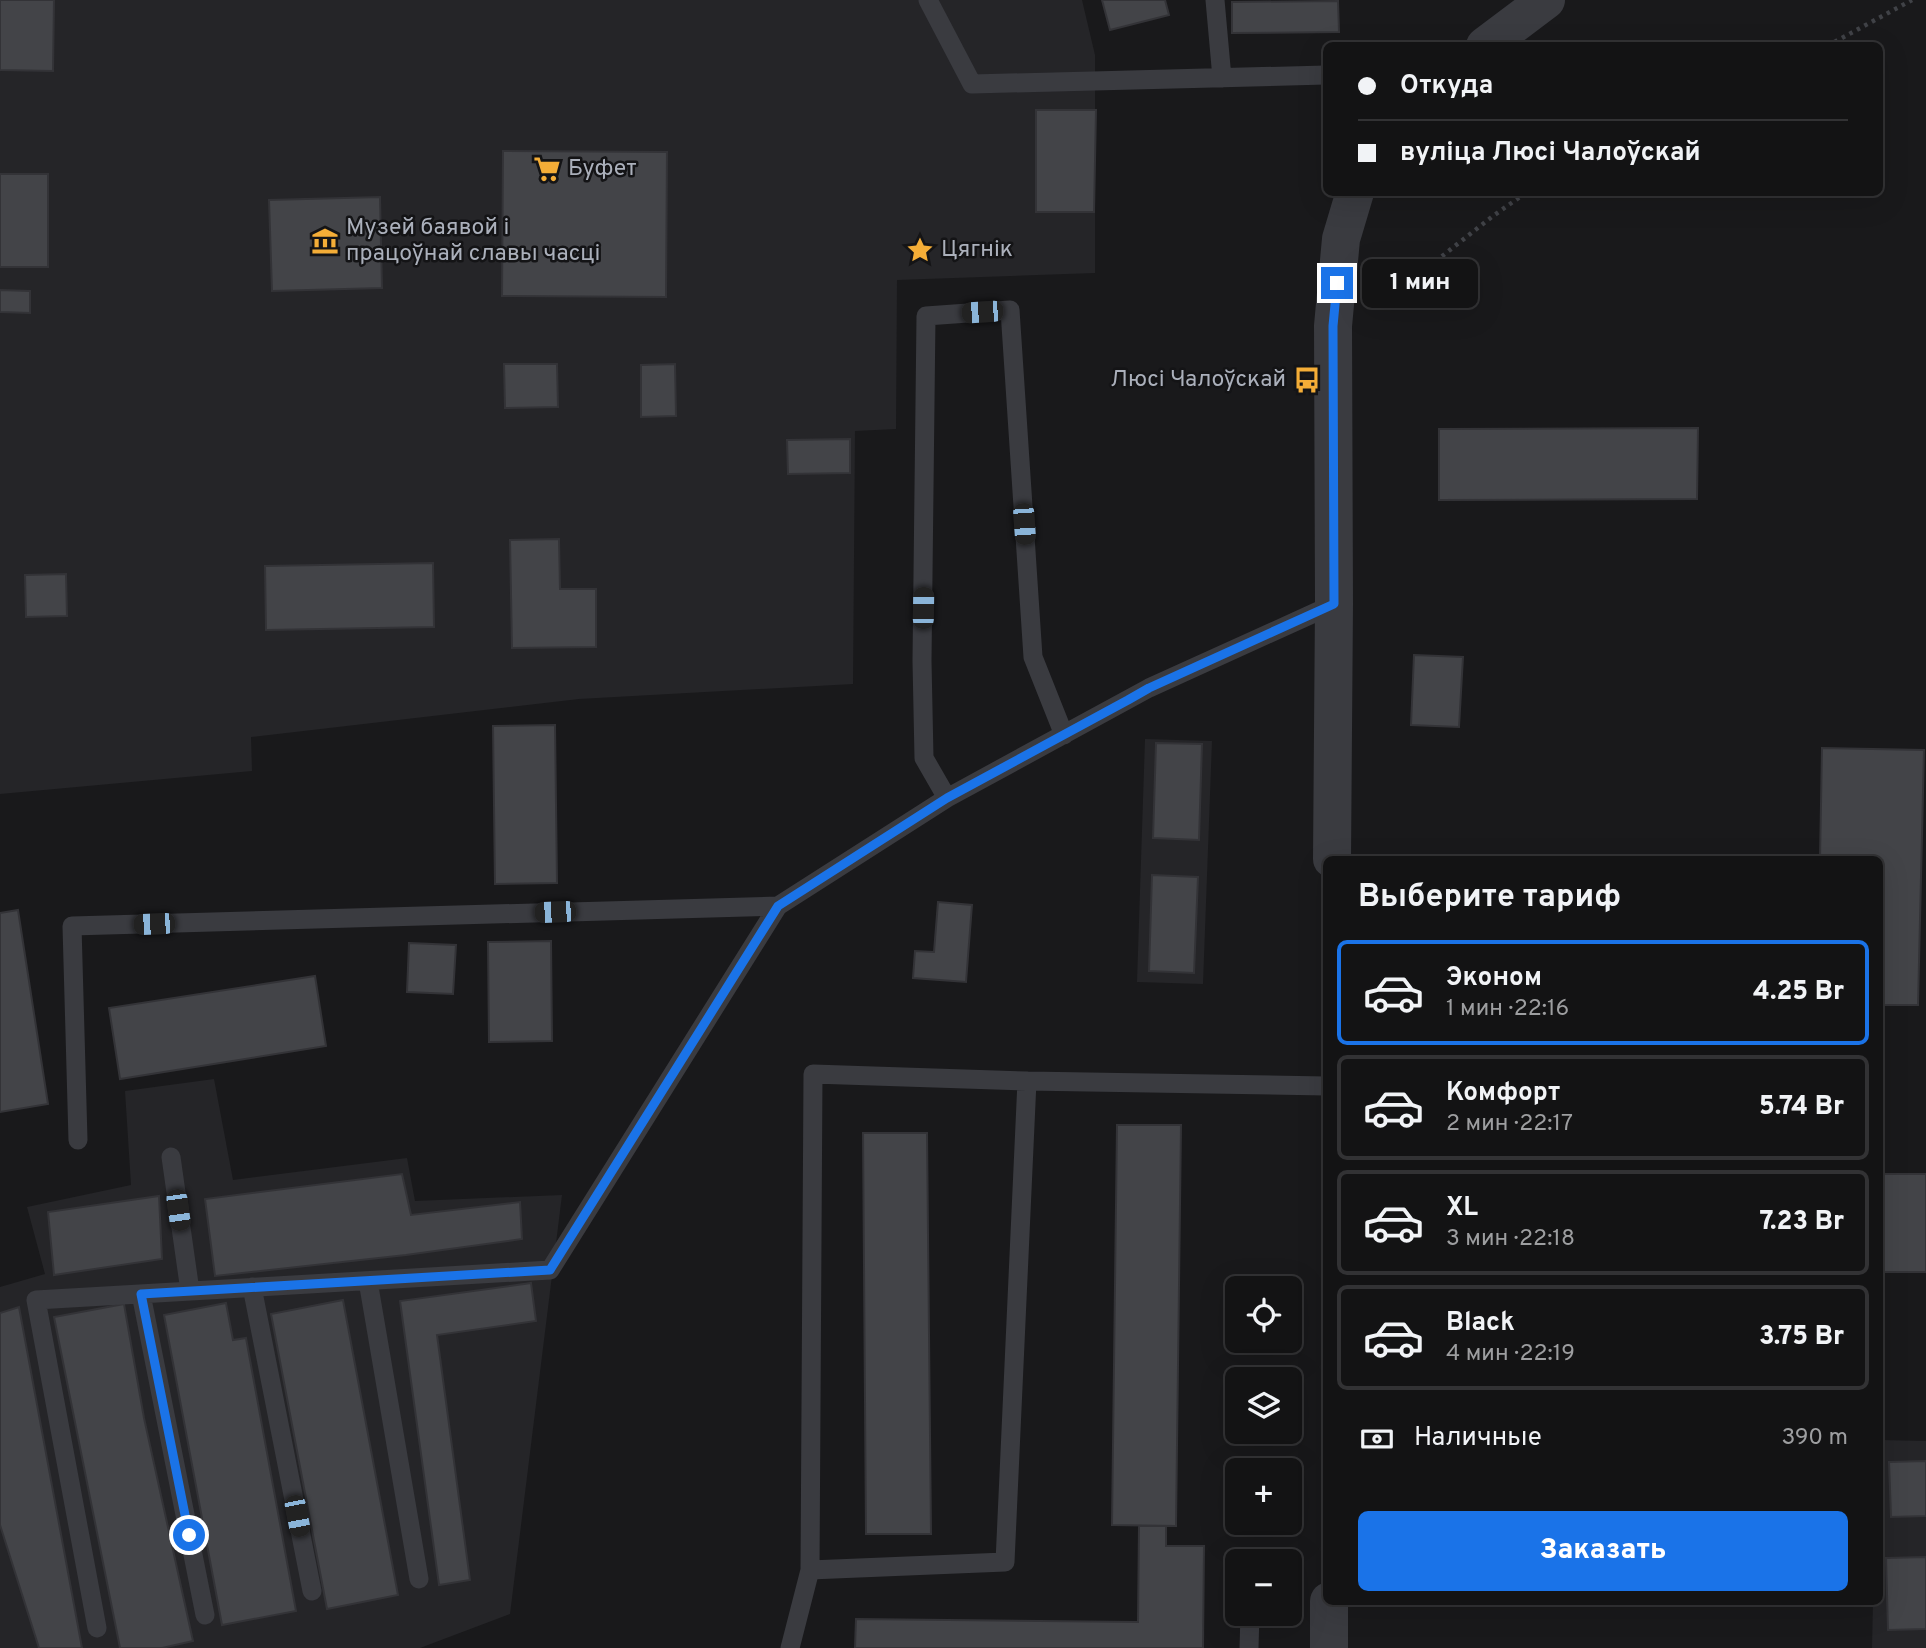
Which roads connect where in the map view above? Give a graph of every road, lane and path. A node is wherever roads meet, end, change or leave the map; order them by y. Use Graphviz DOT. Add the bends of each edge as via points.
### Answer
graph roads {
  1 [pos="928,0"];
  2 [pos="1215,0"];
  3 [pos="1546,0"];
  4 [pos="1912,0"];
  5 [pos="1490,42"];
  6 [pos="1834,42"];
  7 [pos="1323,75"];
  8 [pos="1222,78"];
  9 [pos="1354,196"];
  10 [pos="1521,196"];
  11 [pos="1333,326"];
  12 [pos="1334,604"];
  13 [pos="1064,734"];
  14 [pos="947,798"];
  15 [pos="1332,856"];
  16 [pos="778,906"];
  17 [pos="1027,1081"];
  18 [pos="1323,1086"];
  19 [pos="78,1140"];
  20 [pos="170,1157"];
  21 [pos="368,1281"];
  22 [pos="252,1287"];
  23 [pos="190,1291"];
  24 [pos="141,1294"];
  25 [pos="810,1570"];
  26 [pos="419,1579"];
  27 [pos="312,1591"];
  28 [pos="1329,1605"];
  29 [pos="205,1615"];
  30 [pos="1250,1626"];
  31 [pos="97,1628"];
  32 [pos="790,1648"];
  33 [pos="1249,1648"];
  34 [pos="1329,1648"];
  1 -- 8 [label="lane" via="972,84"];
  2 -- 8 [label="lane"];
  3 -- 5 [label="street"];
  4 -- 6 [label="path"];
  7 -- 8 [label="lane"];
  9 -- 11 [label="street" via="1341,239"];
  10 -- 11 [label="path" via="1422,272"];
  11 -- 12 [label="street"];
  12 -- 13 [label="lane" via="1149,688"];
  12 -- 15 [label="street"];
  13 -- 14 [label="lane"];
  13 -- 14 [label="lane" via="1033,657 1010,310 926,316 923,758"];
  14 -- 16 [label="lane"];
  16 -- 19 [label="lane" via="72,926"];
  16 -- 21 [label="lane" via="550,1270"];
  17 -- 18 [label="lane"];
  17 -- 25 [label="lane" via="1005,1562"];
  17 -- 25 [label="lane" via="813,1074"];
  20 -- 23 [label="lane"];
  21 -- 22 [label="lane"];
  21 -- 26 [label="lane"];
  22 -- 23 [label="lane"];
  22 -- 27 [label="lane"];
  23 -- 24 [label="lane"];
  24 -- 29 [label="lane"];
  24 -- 31 [label="lane" via="36,1300"];
  25 -- 32 [label="lane"];
  28 -- 34 [label="street"];
  30 -- 33 [label="lane"];
}
